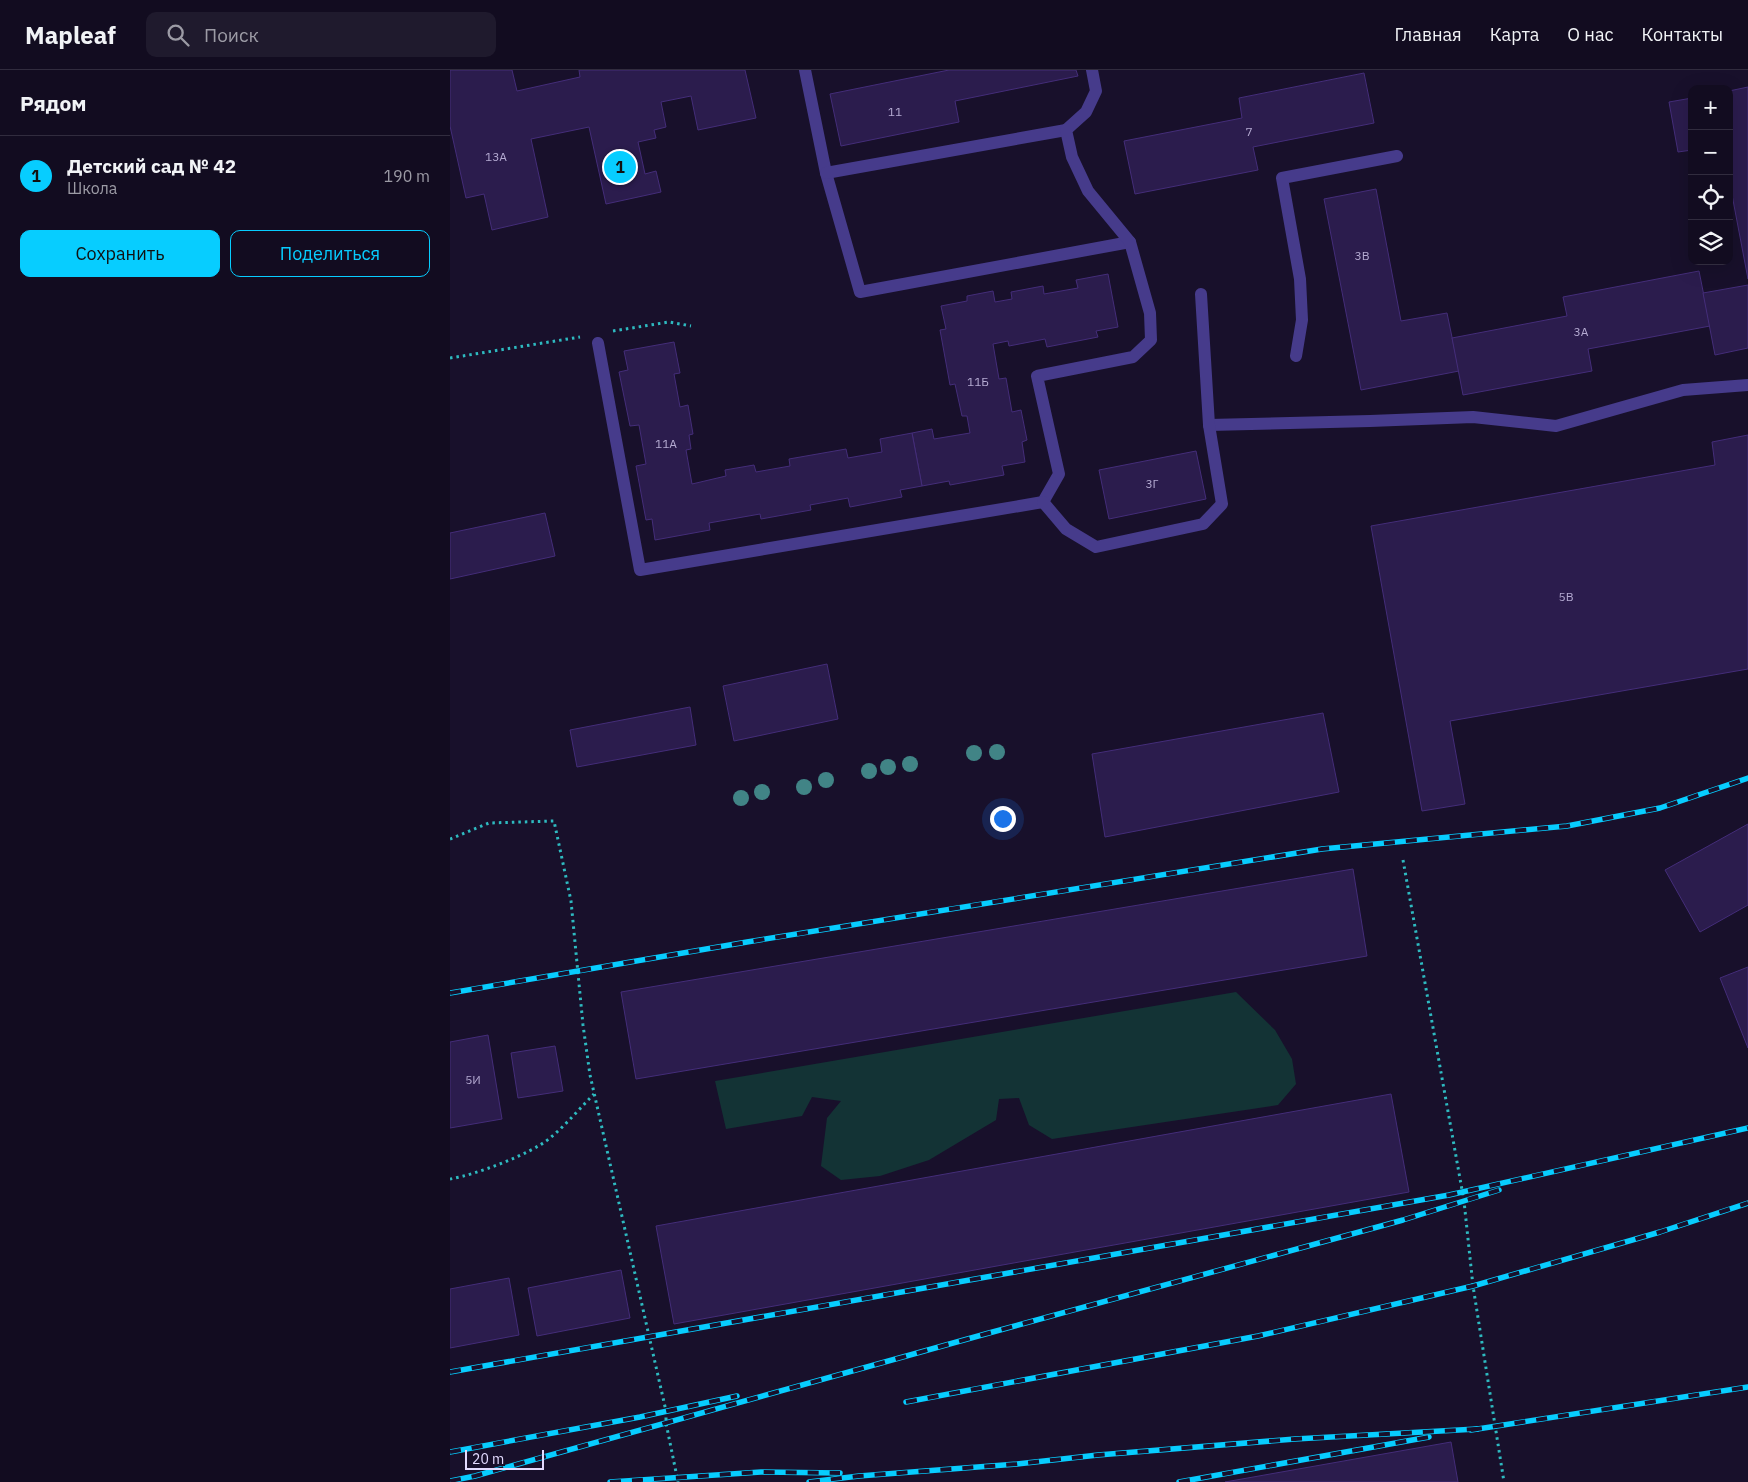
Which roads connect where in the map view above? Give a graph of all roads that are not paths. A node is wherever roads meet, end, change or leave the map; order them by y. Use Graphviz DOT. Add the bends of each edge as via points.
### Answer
graph roads {
  1 [pos="805,70"];
  2 [pos="1092,70"];
  3 [pos="1066,130"];
  4 [pos="1397,156"];
  5 [pos="826,174"];
  6 [pos="1130,242"];
  7 [pos="1202,294"];
  8 [pos="598,343"];
  9 [pos="1296,356"];
  10 [pos="1748,385"];
  11 [pos="1209,425"];
  12 [pos="1044,502"];
  1 -- 5 [label="lane"];
  2 -- 3 [label="lane" via="1096,91 1086,112"];
  3 -- 5 [label="lane"];
  3 -- 6 [label="lane" via="1072,157 1088,191"];
  4 -- 9 [label="lane" via="1282,178 1300,279 1302,320"];
  5 -- 6 [label="lane" via="860,292"];
  6 -- 12 [label="lane" via="1150,313 1151,340 1133,357 1037,376 1059,474"];
  7 -- 11 [label="lane"];
  8 -- 12 [label="lane" via="640,570"];
  10 -- 11 [label="lane" via="1683,390 1556,426 1473,417"];
  11 -- 12 [label="lane" via="1222,504 1203,524 1096,547 1066,529"];
}
